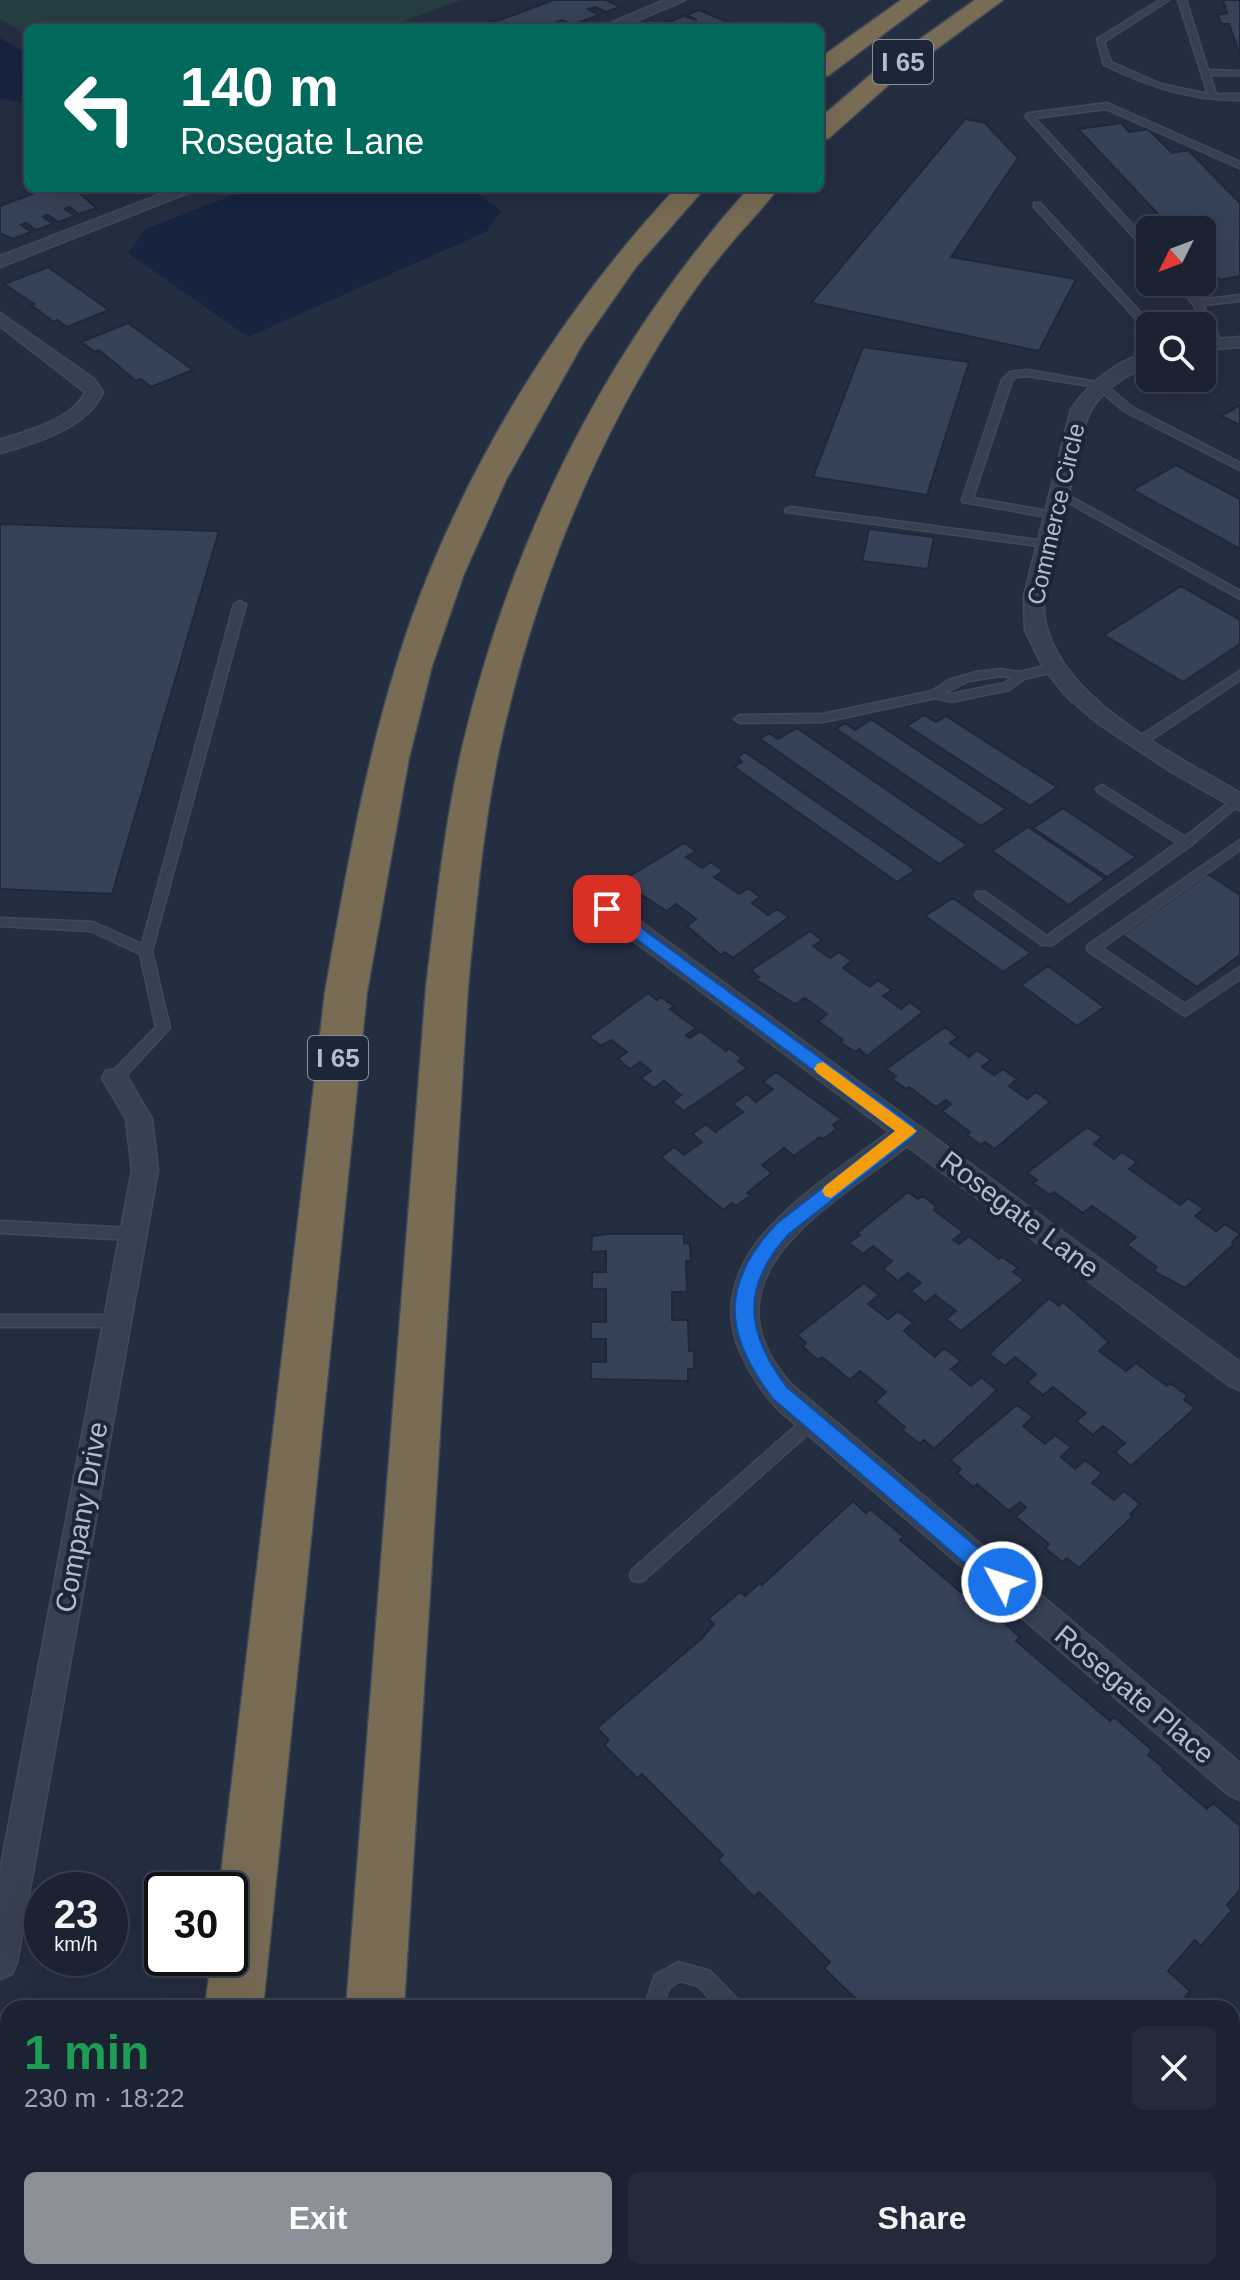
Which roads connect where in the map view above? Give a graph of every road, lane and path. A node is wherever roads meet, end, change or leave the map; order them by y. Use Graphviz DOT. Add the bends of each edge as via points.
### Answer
graph roads {
  1 [pos="917,0"];
  2 [pos="991,0"];
  3 [pos="1165,0"];
  4 [pos="1182,0"];
  5 [pos="666,2"];
  6 [pos="615,24"];
  7 [pos="824,67"];
  8 [pos="1206,72"];
  9 [pos="1240,73"];
  10 [pos="1213,97"];
  11 [pos="1240,97"];
  12 [pos="824,128"];
  13 [pos="1240,165"];
  14 [pos="182,192"];
  15 [pos="687,192"];
  16 [pos="761,192"];
  17 [pos="1037,205"];
  18 [pos="1136,234"];
  19 [pos="0,262"];
  20 [pos="1191,296"];
  21 [pos="1240,298"];
  22 [pos="1197,303"];
  23 [pos="1200,312"];
  24 [pos="1136,314"];
  25 [pos="0,318"];
  26 [pos="1240,342"];
  27 [pos="1216,344"];
  28 [pos="1136,364"];
  29 [pos="1105,380"];
  30 [pos="0,447"];
  31 [pos="1240,467"];
  32 [pos="1059,493"];
  33 [pos="790,510"];
  34 [pos="1053,515"];
  35 [pos="1046,544"];
  36 [pos="1240,596"];
  37 [pos="240,604"];
  38 [pos="1054,668"];
  39 [pos="1240,675"];
  40 [pos="740,719"];
  41 [pos="1141,741"];
  42 [pos="1102,789"];
  43 [pos="1239,800"];
  44 [pos="1186,843"];
  45 [pos="1240,844"];
  46 [pos="981,895"];
  47 [pos="607,909"];
  48 [pos="0,922"];
  49 [pos="146,951"];
  50 [pos="1240,972"];
  51 [pos="115,1078"];
  52 [pos="908,1131"];
  53 [pos="0,1227"];
  54 [pos="132,1234"];
  55 [pos="0,1321"];
  56 [pos="117,1321"];
  57 [pos="1240,1378"];
  58 [pos="812,1421"];
  59 [pos="638,1575"];
  60 [pos="1240,1784"];
  61 [pos="0,1962"];
  62 [pos="235,2000"];
  63 [pos="376,2000"];
  64 [pos="656,2000"];
  65 [pos="724,2000"];
  1 -- 7 [label="highway, I 65"];
  2 -- 12 [label="highway, I 65" via="884,76"];
  3 -- 10 [label="lane" via="1100,41 1107,63 1187,96"];
  4 -- 8 [label="lane"];
  5 -- 6 [label="street"];
  8 -- 9 [label="lane"];
  8 -- 10 [label="lane"];
  10 -- 11 [label="lane"];
  13 -- 18 [label="lane" via="1107,106 1029,116"];
  14 -- 19 [label="street"];
  15 -- 62 [label="highway, I 65" via="628,259 560,354 481,499 430,619 394,737 346,992"];
  16 -- 63 [label="highway" via="693,274 628,369 586,447 510,636 481,747 447,987"];
  17 -- 24 [label="lane"];
  20 -- 22 [label="lane"];
  21 -- 22 [label="lane"];
  22 -- 23 [label="lane"];
  25 -- 30 [label="street" via="94,392 87,407 75,415"];
  26 -- 27 [label="street"];
  28 -- 29 [label="street"];
  29 -- 31 [label="lane" via="1128,409"];
  29 -- 32 [label="street, Commerce Circle" via="1078,414"];
  29 -- 34 [label="lane" via="1027,373 1007,380 967,500"];
  32 -- 34 [label="street, Commerce Circle"];
  32 -- 36 [label="lane"];
  33 -- 35 [label="lane"];
  34 -- 35 [label="street, Commerce Circle"];
  35 -- 38 [label="street, Commerce Circle" via="1032,609 1037,637"];
  37 -- 49 [label="lane"];
  38 -- 40 [label="lane" via="947,682 936,694 823,718"];
  38 -- 41 [label="street, Commerce Circle" via="1077,697"];
  39 -- 41 [label="lane"];
  41 -- 43 [label="street, Commerce Circle"];
  42 -- 44 [label="lane"];
  43 -- 44 [label="lane"];
  44 -- 46 [label="lane" via="1047,942"];
  45 -- 50 [label="lane" via="1093,948 1185,1011"];
  47 -- 52 [label="street, Rosegate Lane"];
  48 -- 49 [label="lane" via="93,927"];
  49 -- 51 [label="lane" via="163,1028"];
  51 -- 54 [label="street, Company Drive" via="135,1107 145,1150"];
  52 -- 57 [label="street, Rosegate Lane"];
  52 -- 58 [label="street, Rosegate Place" via="783,1229 749,1278 744,1327 757,1363"];
  53 -- 54 [label="lane"];
  54 -- 56 [label="street, Company Drive"];
  55 -- 56 [label="lane"];
  56 -- 61 [label="street, Company Drive"];
  58 -- 59 [label="lane"];
  58 -- 60 [label="street, Rosegate Place"];
  64 -- 65 [label="lane" via="662,1982 678,1971 703,1978"];
}
